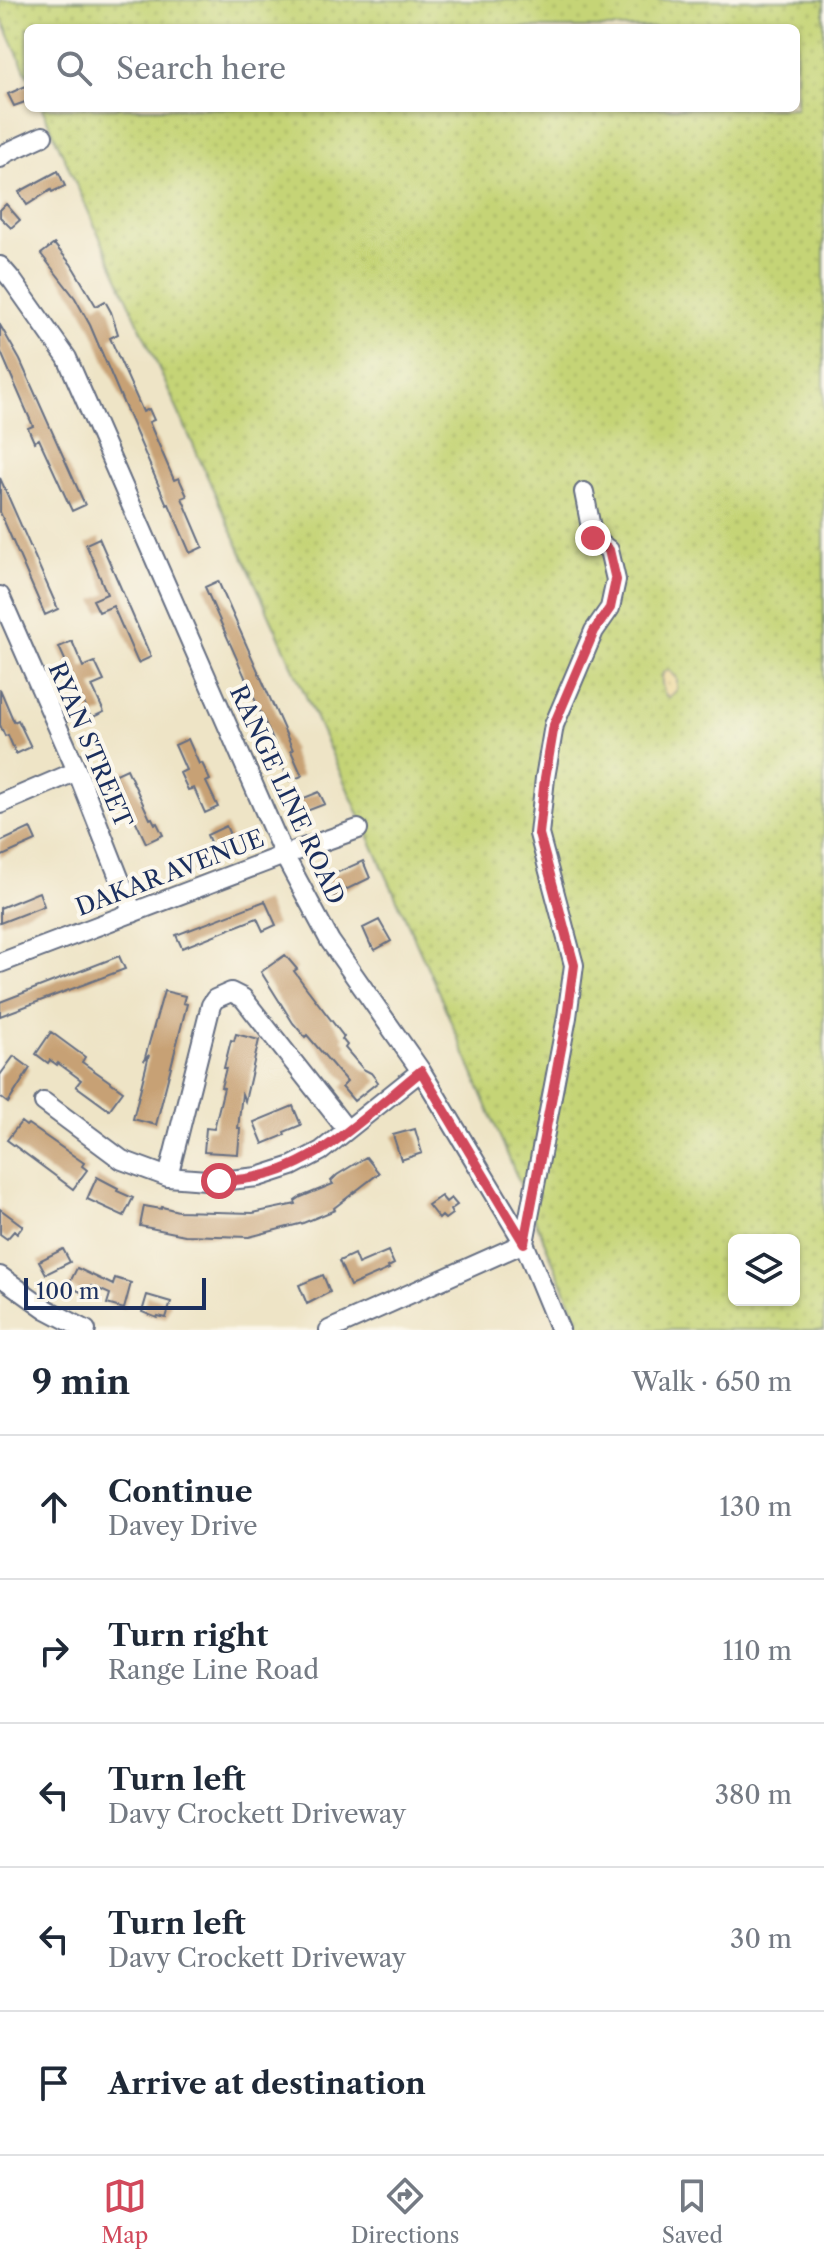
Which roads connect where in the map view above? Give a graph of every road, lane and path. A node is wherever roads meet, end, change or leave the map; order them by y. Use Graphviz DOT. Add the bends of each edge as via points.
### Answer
graph roads {
  1 [pos="43,136"];
  2 [pos="0,158"];
  3 [pos="0,266"];
  4 [pos="584,492"];
  5 [pos="0,596"];
  6 [pos="77,771"];
  7 [pos="0,804"];
  8 [pos="358,829"];
  9 [pos="284,855"];
  10 [pos="133,913"];
  11 [pos="0,963"];
  12 [pos="421,1071"];
  13 [pos="44,1102"];
  14 [pos="347,1130"];
  15 [pos="168,1177"];
  16 [pos="524,1243"];
  17 [pos="0,1276"];
  18 [pos="86,1330"];
  19 [pos="329,1330"];
  20 [pos="560,1330"];
  1 -- 2 [label="street"];
  3 -- 9 [label="street, RANGE LINE ROAD" via="67,358"];
  4 -- 16 [label="street" via="593,538 609,550 616,580 610,608 594,631 554,725 545,778 539,834 574,965"];
  5 -- 6 [label="street, RYAN STREET"];
  6 -- 7 [label="street"];
  6 -- 10 [label="street, RYAN STREET"];
  8 -- 9 [label="street, DAKAR AVENUE"];
  9 -- 10 [label="street, DAKAR AVENUE"];
  9 -- 12 [label="street, RANGE LINE ROAD" via="330,941"];
  10 -- 11 [label="street, DAKAR AVENUE"];
  12 -- 14 [label="street"];
  12 -- 16 [label="street, RANGE LINE ROAD"];
  13 -- 15 [label="street" via="122,1160"];
  14 -- 15 [label="street" via="321,1151 258,1177"];
  14 -- 15 [label="street" via="243,998 231,992 211,1005"];
  16 -- 19 [label="street"];
  16 -- 20 [label="street, RANGE LINE ROAD"];
  17 -- 18 [label="street"];
}
